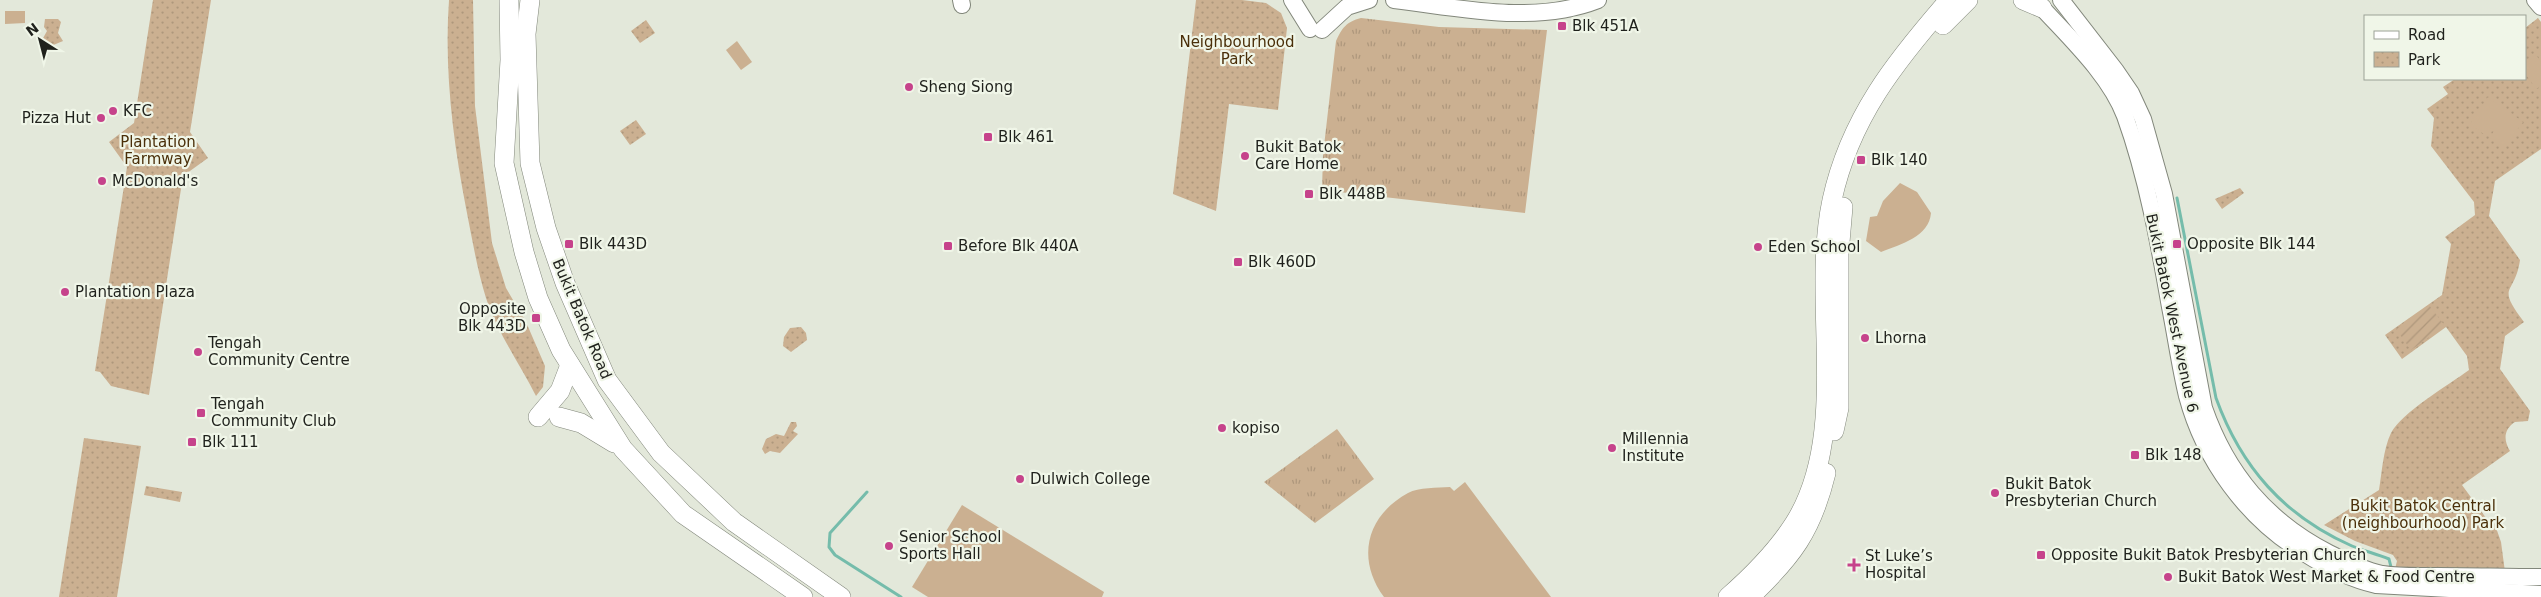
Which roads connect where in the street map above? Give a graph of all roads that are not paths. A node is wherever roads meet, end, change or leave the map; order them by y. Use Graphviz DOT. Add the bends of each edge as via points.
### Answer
graph roads {
  1 [pos="509,0"];
  2 [pos="530,0"];
  3 [pos="1292,0"];
  4 [pos="1369,0"];
  5 [pos="1394,0"];
  6 [pos="1598,0"];
  7 [pos="2023,0"];
  8 [pos="2061,0"];
  9 [pos="2535,0"];
  10 [pos="1962,2"];
  11 [pos="2039,4"];
  12 [pos="2541,6"];
  13 [pos="570,365"];
  14 [pos="538,417"];
  15 [pos="559,417"];
  16 [pos="623,449"];
  17 [pos="2541,577"];
  18 [pos="2541,594"];
  19 [pos="803,597"];
  20 [pos="840,597"];
  21 [pos="1728,597"];
  22 [pos="1750,597"];
  1 -- 13 [label="main road, Bukit Batok Road" via="510,60 504,163 538,298"];
  2 -- 20 [label="main road, Bukit Batok Road" via="526,34 530,163 546,228 565,283 607,380 661,454 727,516"];
  3 -- 4 [label="main road" via="1316,30 1347,7"];
  5 -- 6 [label="main road" via="1540,14"];
  7 -- 11 [label="main road"];
  8 -- 17 [label="main road, Bukit Batok West Avenue 6" via="2131,93 2142,119 2164,194 2204,408 2230,463 2256,501 2290,530 2317,547 2380,574"];
  9 -- 12 [label="main road"];
  10 -- 21 [label="main road" via="1894,67 1847,147 1832,201 1825,250 1826,411 1818,463 1794,523 1761,567"];
  10 -- 22 [label="main road" via="1922,48 1886,98 1858,154 1843,208 1839,254 1839,408 1825,479 1807,530 1790,556"];
  11 -- 18 [label="main road, Bukit Batok West Avenue 6" via="2096,69 2124,114 2150,209 2188,397 2203,440 2245,506 2281,539 2328,567 2362,582"];
  13 -- 14 [label="main road" via="560,391"];
  13 -- 16 [label="main road, Bukit Batok Road"];
  15 -- 16 [label="main road" via="588,426"];
  16 -- 19 [label="main road, Bukit Batok Road" via="683,514"];
}
